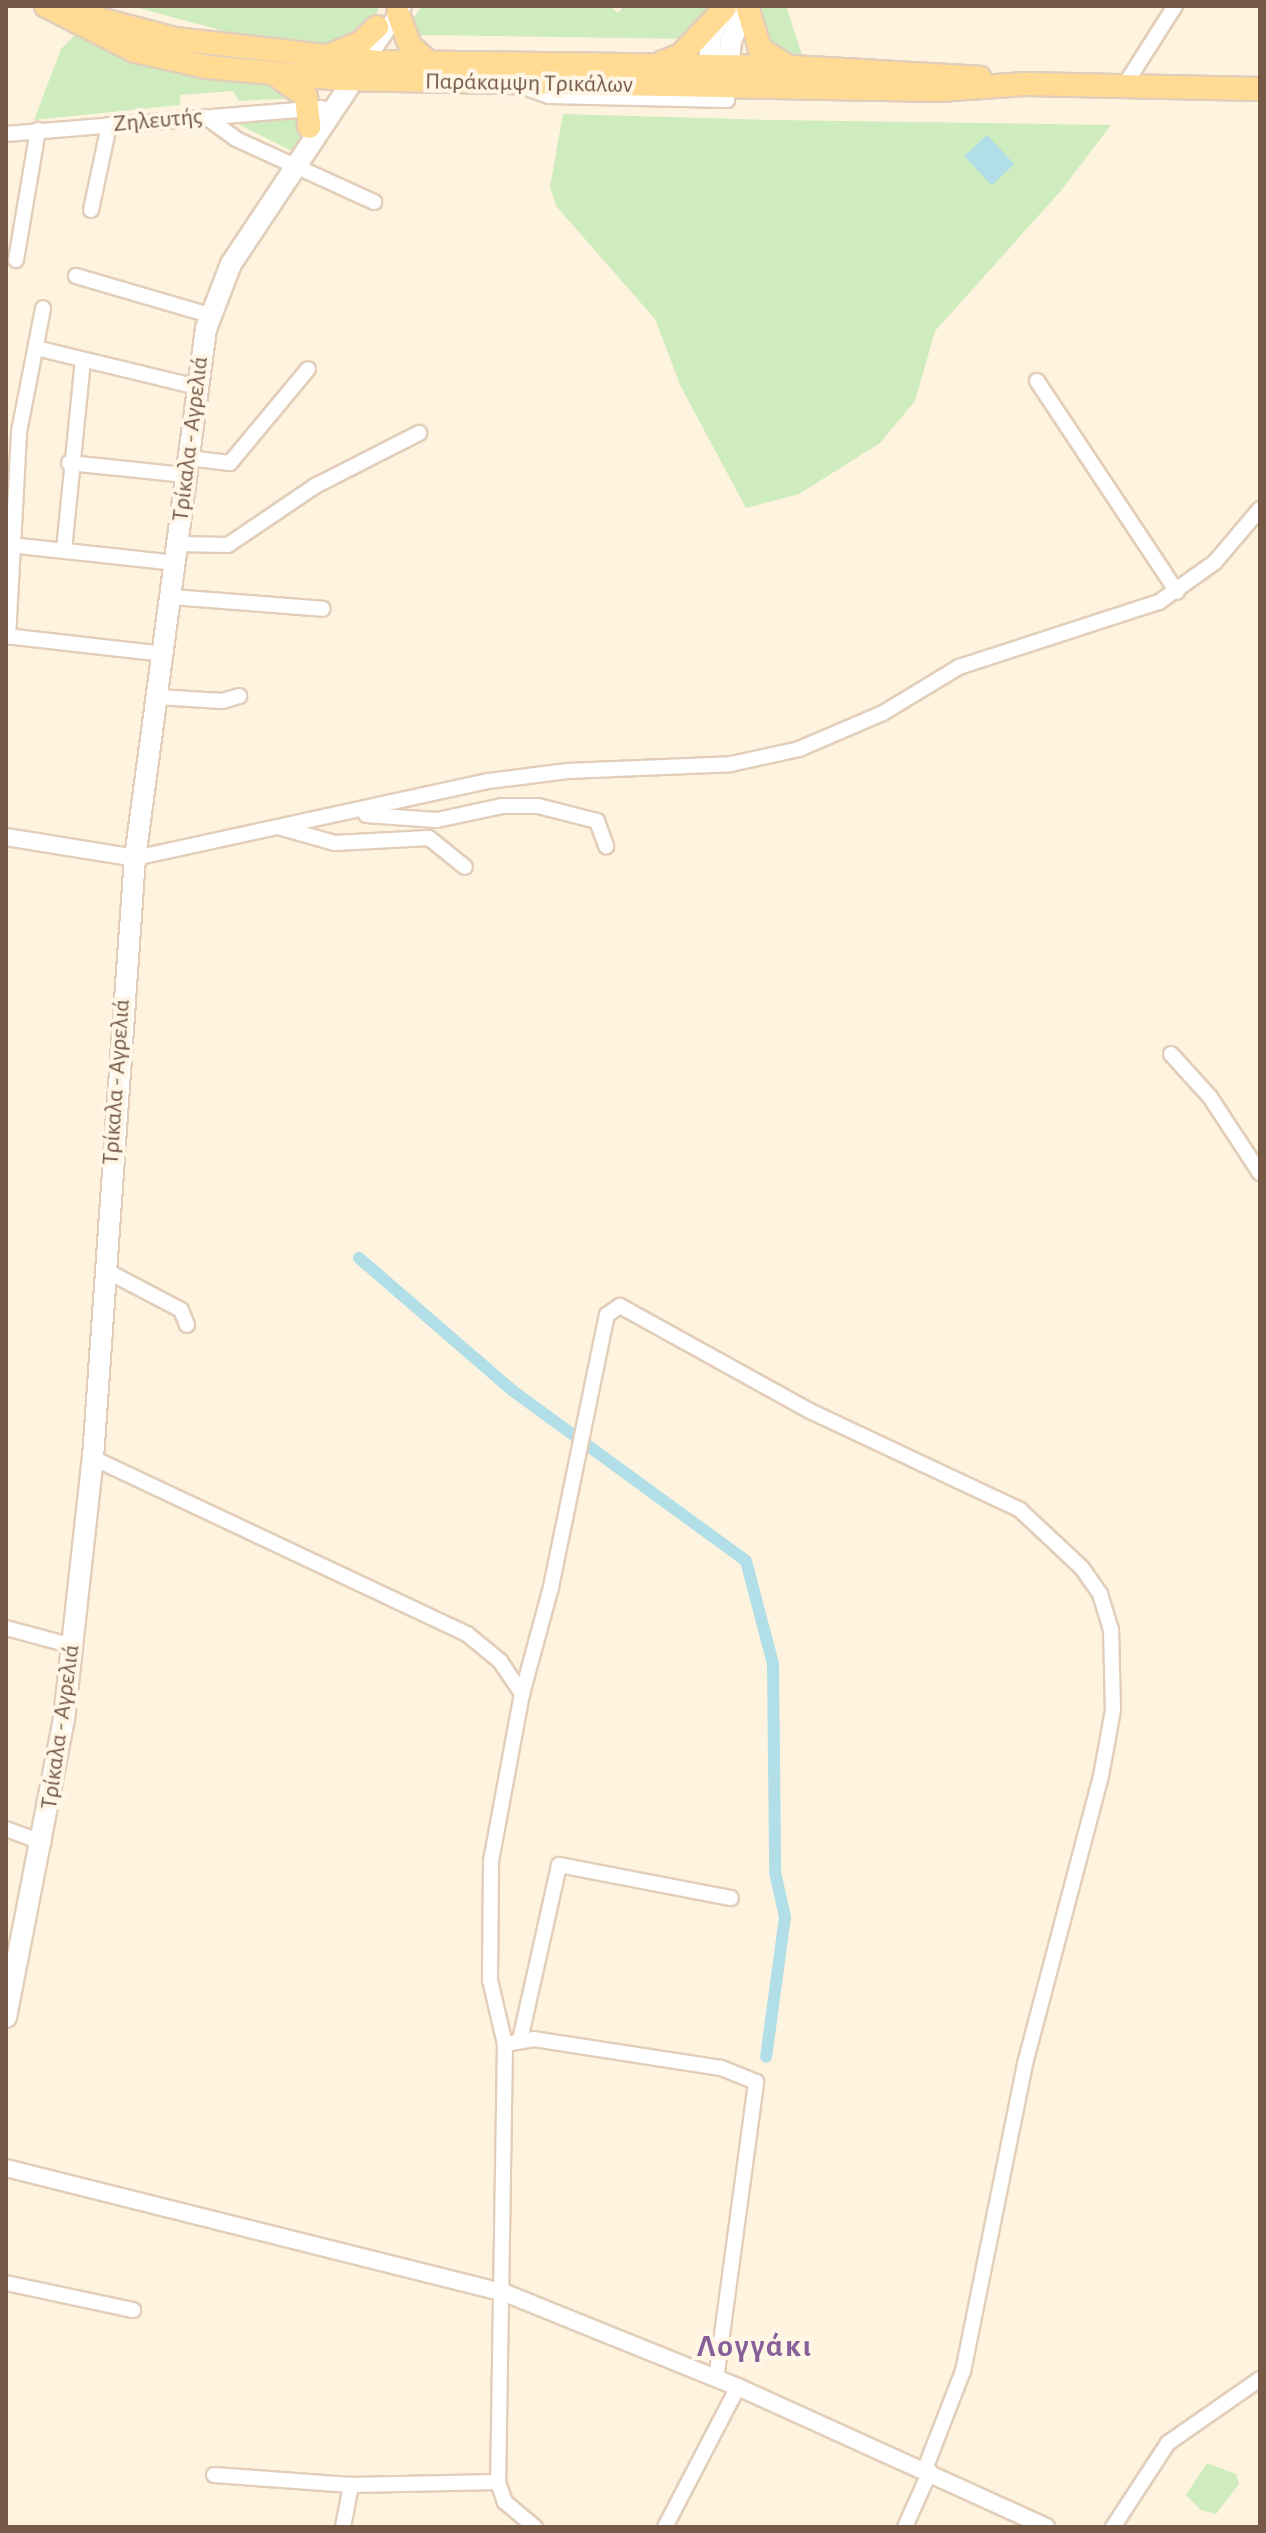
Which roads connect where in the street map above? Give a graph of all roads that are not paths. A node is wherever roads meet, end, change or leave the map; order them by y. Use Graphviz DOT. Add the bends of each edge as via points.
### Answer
graph roads {
  1 [pos="46,6"];
  2 [pos="56,6"];
  3 [pos="1175,6"];
  4 [pos="736,7"];
  5 [pos="398,8"];
  6 [pos="377,27"];
  7 [pos="326,57"];
  8 [pos="431,64"];
  9 [pos="657,65"];
  10 [pos="792,67"];
  11 [pos="354,70"];
  12 [pos="268,73"];
  13 [pos="716,81"];
  14 [pos="1025,84"];
  15 [pos="1124,86"];
  16 [pos="1260,89"];
  17 [pos="314,114"];
  18 [pos="206,117"];
  19 [pos="109,125"];
  20 [pos="38,130"];
  21 [pos="6,134"];
  22 [pos="291,166"];
  23 [pos="374,202"];
  24 [pos="91,210"];
  25 [pos="16,260"];
  26 [pos="76,276"];
  27 [pos="43,308"];
  28 [pos="209,315"];
  29 [pos="36,348"];
  30 [pos="83,360"];
  31 [pos="308,369"];
  32 [pos="1037,381"];
  33 [pos="197,387"];
  34 [pos="13,417"];
  35 [pos="419,433"];
  36 [pos="69,463"];
  37 [pos="187,466"];
  38 [pos="1260,509"];
  39 [pos="10,545"];
  40 [pos="64,550"];
  41 [pos="177,553"];
  42 [pos="1177,592"];
  43 [pos="172,597"];
  44 [pos="323,609"];
  45 [pos="7,636"];
  46 [pos="164,654"];
  47 [pos="239,696"];
  48 [pos="158,697"];
  49 [pos="338,814"];
  50 [pos="277,827"];
  51 [pos="6,837"];
  52 [pos="606,846"];
  53 [pos="135,858"];
  54 [pos="465,867"];
  55 [pos="1171,1054"];
  56 [pos="1260,1173"];
  57 [pos="103,1269"];
  58 [pos="187,1325"];
  59 [pos="93,1458"];
  60 [pos="6,1628"];
  61 [pos="73,1646"];
  62 [pos="522,1694"];
  63 [pos="6,1829"];
  64 [pos="44,1843"];
  65 [pos="731,1898"];
  66 [pos="12,1964"];
  67 [pos="6,2017"];
  68 [pos="520,2040"];
  69 [pos="505,2044"];
  70 [pos="6,2168"];
  71 [pos="6,2283"];
  72 [pos="505,2293"];
  73 [pos="133,2310"];
  74 [pos="716,2379"];
  75 [pos="1260,2379"];
  76 [pos="738,2387"];
  77 [pos="927,2470"];
  78 [pos="214,2475"];
  79 [pos="498,2482"];
  80 [pos="351,2485"];
  81 [pos="343,2527"];
  82 [pos="535,2527"];
  83 [pos="665,2527"];
  84 [pos="905,2527"];
  85 [pos="1046,2527"];
  86 [pos="1113,2527"];
  1 -- 12 [label="main road, Παράκαμψη Τρικάλων" via="135,51 207,67"];
  2 -- 7 [label="main road, Παράκαμψη Τρικάλων" via="175,39"];
  3 -- 15 [label="street"];
  4 -- 9 [label="main road" via="681,55"];
  4 -- 10 [label="main road" via="760,49 771,60"];
  4 -- 13 [label="main road" via="711,36"];
  5 -- 6 [label="street"];
  5 -- 8 [label="main road" via="410,46"];
  5 -- 11 [label="street"];
  6 -- 7 [label="main road" via="349,49"];
  6 -- 11 [label="street"];
  7 -- 11 [label="main road, Παράκαμψη Τρικάλων"];
  8 -- 9 [label="main road, Παράκαμψη Τρικάλων"];
  8 -- 11 [label="main road, Παράκαμψη Τρικάλων"];
  9 -- 13 [label="main road, Παράκαμψη Τρικάλων"];
  10 -- 13 [label="main road, Παράκαμψη Τρικάλων"];
  10 -- 14 [label="main road, Παράκαμψη Τρικάλων" via="940,72"];
  11 -- 12 [label="main road, Παράκαμψη Τρικάλων"];
  11 -- 13 [label="main road, Παράκαμψη Τρικάλων" via="515,84"];
  11 -- 17 [label="main road, Τρίκαλα - Αγρελιά"];
  11 -- 22 [label="main road, Τρίκαλα - Αγρελιά"];
  12 -- 17 [label="main road" via="298,87"];
  13 -- 14 [label="main road, Παράκαμψη Τρικάλων" via="939,90"];
  14 -- 15 [label="main road, Παράκαμψη Τρικάλων"];
  15 -- 16 [label="main road, Παράκαμψη Τρικάλων"];
  17 -- 18 [label="street, Ζηλευτής"];
  17 -- 22 [label="main road, Τρίκαλα - Αγρελιά"];
  18 -- 19 [label="street, Ζηλευτής"];
  18 -- 22 [label="street" via="224,132"];
  19 -- 20 [label="street, Ζηλευτής"];
  19 -- 24 [label="street"];
  20 -- 21 [label="street, Ζηλευτής"];
  20 -- 25 [label="street"];
  22 -- 23 [label="street"];
  22 -- 28 [label="main road, Τρίκαλα - Αγρελιά" via="231,264"];
  26 -- 28 [label="street"];
  27 -- 29 [label="street"];
  28 -- 33 [label="main road, Τρίκαλα - Αγρελιά"];
  29 -- 30 [label="street"];
  29 -- 34 [label="street"];
  30 -- 33 [label="street"];
  30 -- 36 [label="street"];
  31 -- 37 [label="street" via="230,463"];
  32 -- 42 [label="street"];
  33 -- 37 [label="main road, Τρίκαλα - Αγρελιά"];
  34 -- 39 [label="street"];
  35 -- 41 [label="street" via="315,486 228,545"];
  36 -- 37 [label="street"];
  36 -- 40 [label="street"];
  37 -- 41 [label="main road, Τρίκαλα - Αγρελιά"];
  38 -- 42 [label="street" via="1215,562"];
  39 -- 40 [label="street"];
  39 -- 45 [label="street"];
  40 -- 41 [label="street"];
  41 -- 43 [label="main road, Τρίκαλα - Αγρελιά"];
  42 -- 49 [label="street" via="1105,622 959,667 870,719 785,753 731,764 515,778"];
  43 -- 44 [label="street"];
  43 -- 46 [label="main road, Τρίκαλα - Αγρελιά"];
  45 -- 46 [label="street"];
  46 -- 48 [label="main road, Τρίκαλα - Αγρελιά"];
  47 -- 48 [label="street" via="222,701"];
  48 -- 53 [label="main road, Τρίκαλα - Αγρελιά"];
  49 -- 50 [label="street"];
  49 -- 52 [label="street" via="437,820 502,806 538,806 597,821"];
  50 -- 53 [label="street"];
  50 -- 54 [label="street" via="335,843 429,838"];
  51 -- 53 [label="street"];
  53 -- 57 [label="main road, Τρίκαλα - Αγρελιά"];
  55 -- 56 [label="street" via="1210,1097"];
  57 -- 58 [label="street" via="181,1310"];
  57 -- 59 [label="main road, Τρίκαλα - Αγρελιά"];
  59 -- 61 [label="main road, Τρίκαλα - Αγρελιά"];
  59 -- 62 [label="street" via="467,1634 500,1661"];
  60 -- 61 [label="street"];
  61 -- 64 [label="main road, Τρίκαλα - Αγρελιά"];
  62 -- 69 [label="street" via="491,1861 490,1980"];
  62 -- 77 [label="street" via="551,1587 607,1315 613,1308 628,1307 810,1411 931,1472 1011,1504 1082,1568 1100,1594 1111,1629 1113,1710 1101,1776 1025,2064 963,2371"];
  63 -- 64 [label="street"];
  64 -- 66 [label="main road, Τρίκαλα - Αγρελιά"];
  65 -- 68 [label="street" via="559,1865"];
  66 -- 67 [label="main road, Τρίκαλα - Αγρελιά"];
  68 -- 69 [label="street"];
  68 -- 74 [label="street" via="696,2064 743,2073 756,2082"];
  69 -- 72 [label="street"];
  70 -- 72 [label="street"];
  71 -- 73 [label="street"];
  72 -- 74 [label="street"];
  72 -- 79 [label="street"];
  74 -- 76 [label="street"];
  75 -- 86 [label="street" via="1168,2443"];
  76 -- 77 [label="street"];
  76 -- 83 [label="street"];
  77 -- 84 [label="street"];
  77 -- 85 [label="street"];
  78 -- 80 [label="street"];
  79 -- 80 [label="street"];
  79 -- 82 [label="street" via="505,2502"];
  80 -- 81 [label="street"];
}
